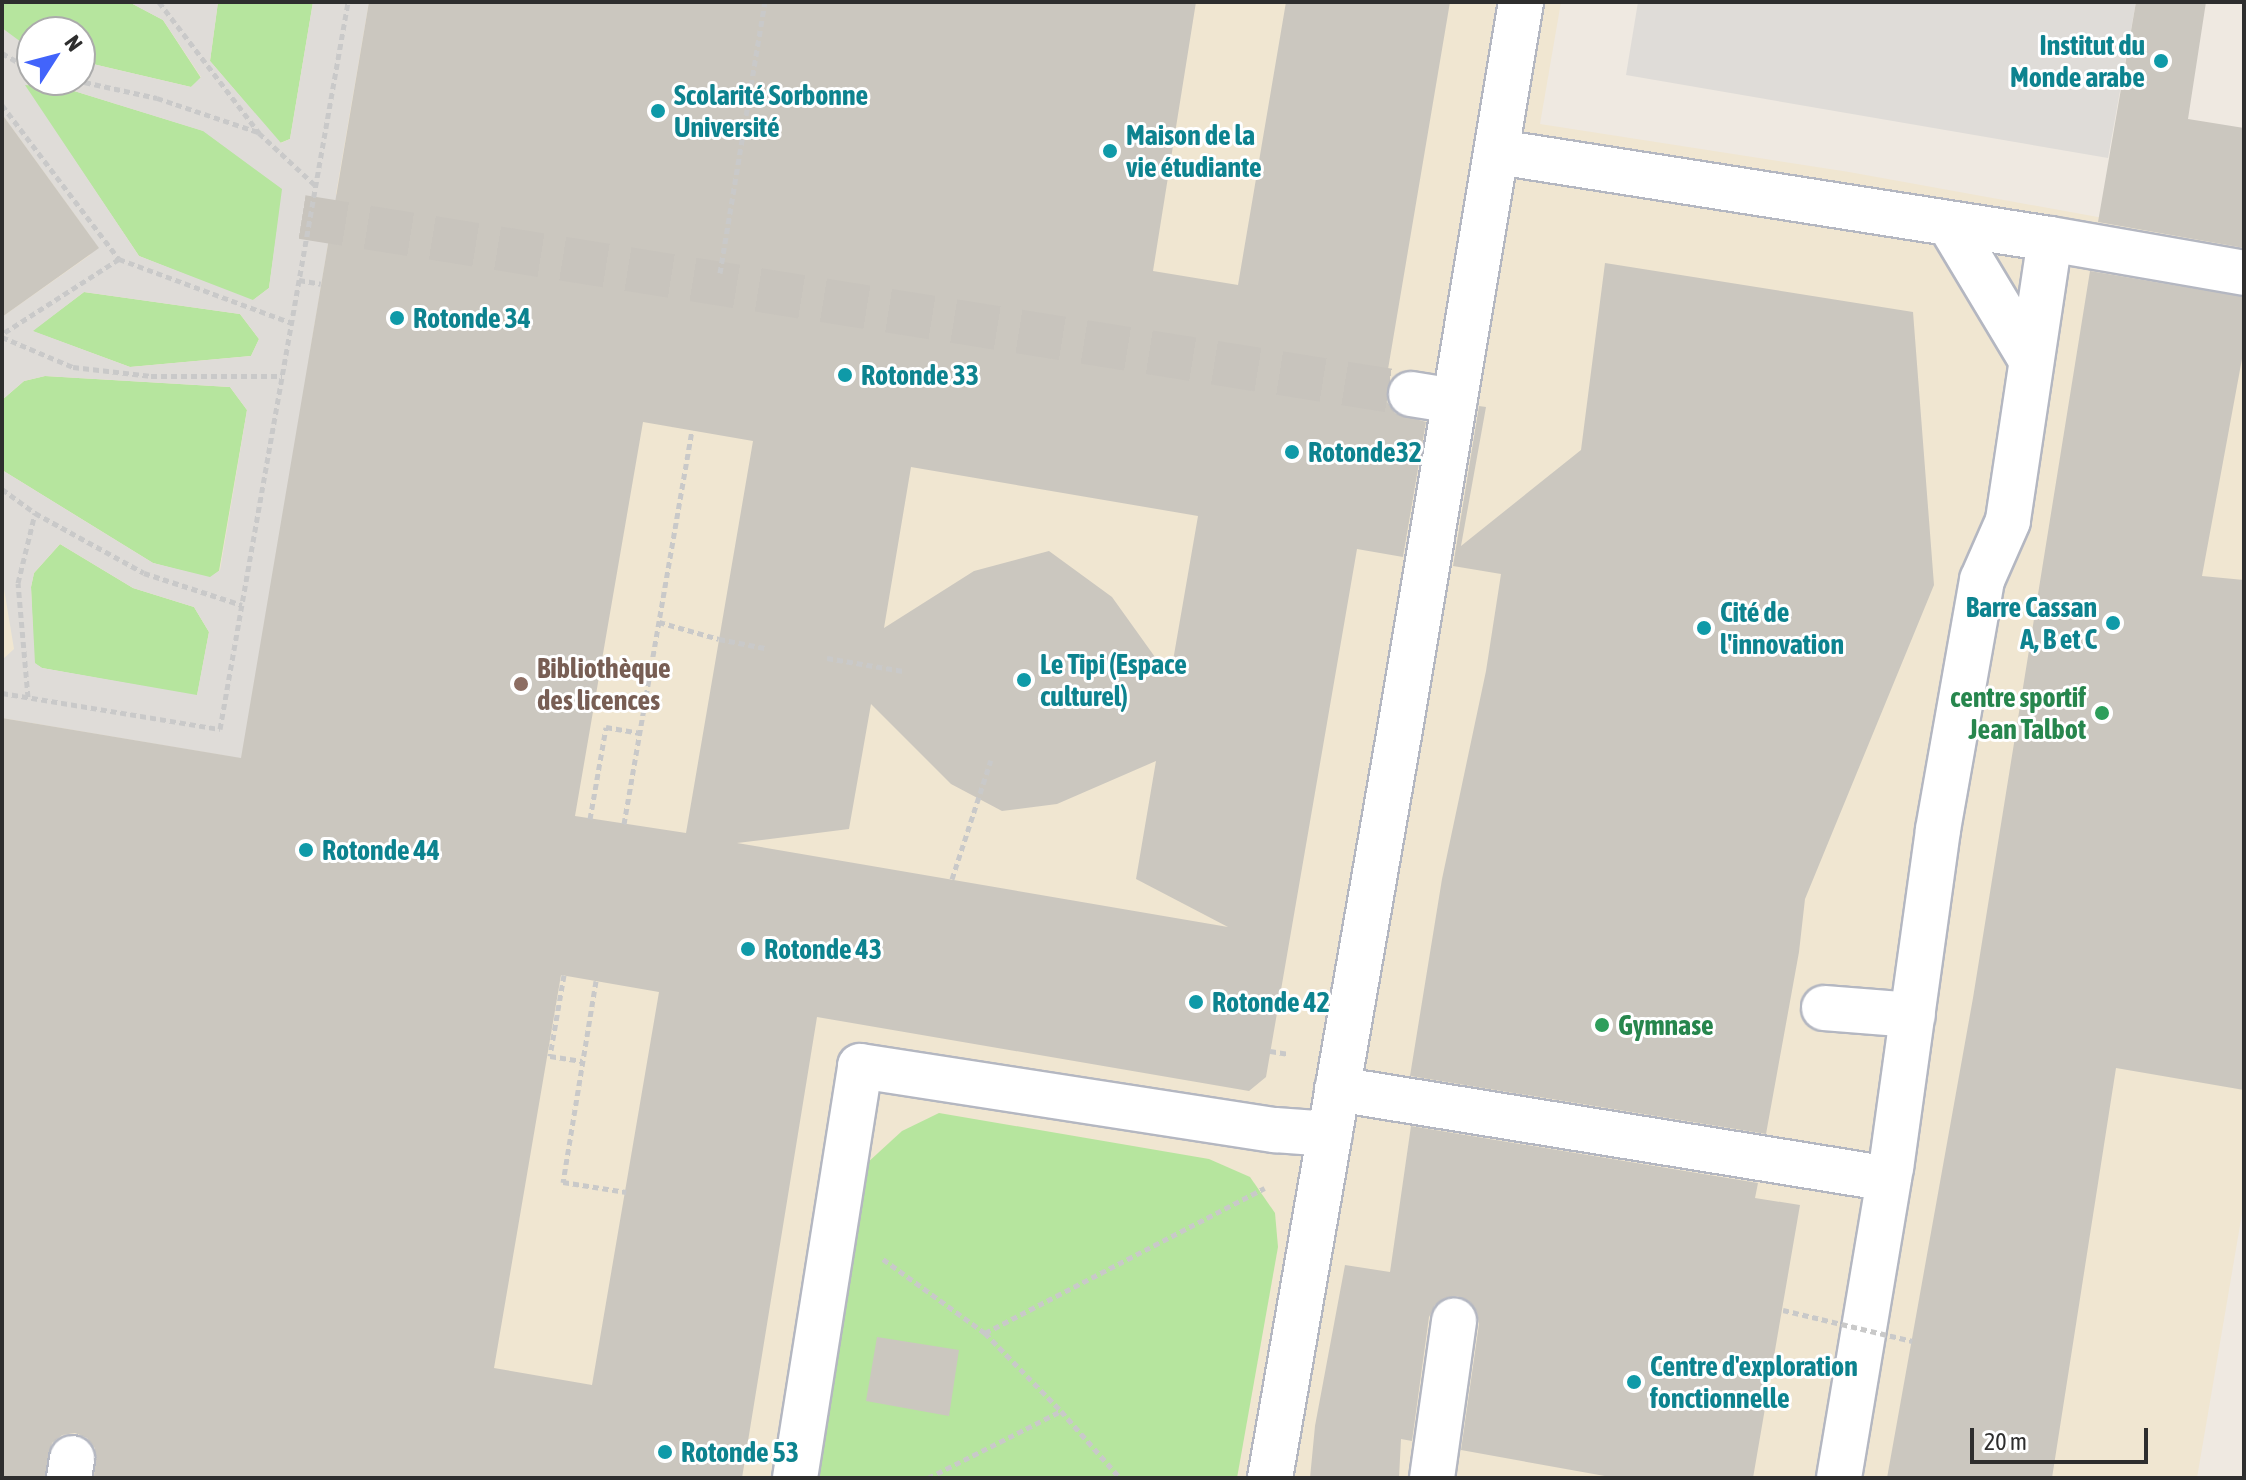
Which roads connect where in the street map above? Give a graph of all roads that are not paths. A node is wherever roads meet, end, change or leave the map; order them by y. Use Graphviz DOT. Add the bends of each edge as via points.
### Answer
graph roads {
  1 [pos="1521,2"];
  2 [pos="1498,152"];
  3 [pos="1950,225"];
  4 [pos="2050,239"];
  5 [pos="2244,273"];
  6 [pos="2030,358"];
  7 [pos="1411,394"];
  8 [pos="1454,401"];
  9 [pos="1824,1008"];
  10 [pos="1913,1015"];
  11 [pos="1337,1089"];
  12 [pos="1327,1145"];
  13 [pos="1889,1179"];
  14 [pos="1454,1321"];
  15 [pos="795,1478"];
  16 [pos="1270,1478"];
  17 [pos="1432,1478"];
  18 [pos="1839,1478"];
  1 -- 2 [label="lane"];
  2 -- 3 [label="lane"];
  2 -- 8 [label="lane"];
  3 -- 4 [label="lane"];
  3 -- 6 [label="lane"];
  4 -- 5 [label="lane"];
  4 -- 6 [label="lane"];
  6 -- 10 [label="lane" via="2008,521 1982,580 1938,830"];
  7 -- 8 [label="lane"];
  8 -- 11 [label="lane"];
  9 -- 10 [label="lane"];
  10 -- 13 [label="lane"];
  11 -- 12 [label="lane"];
  11 -- 13 [label="lane"];
  12 -- 15 [label="lane" via="1275,1130 860,1066"];
  12 -- 16 [label="lane"];
  13 -- 18 [label="lane"];
  14 -- 17 [label="lane"];
}
